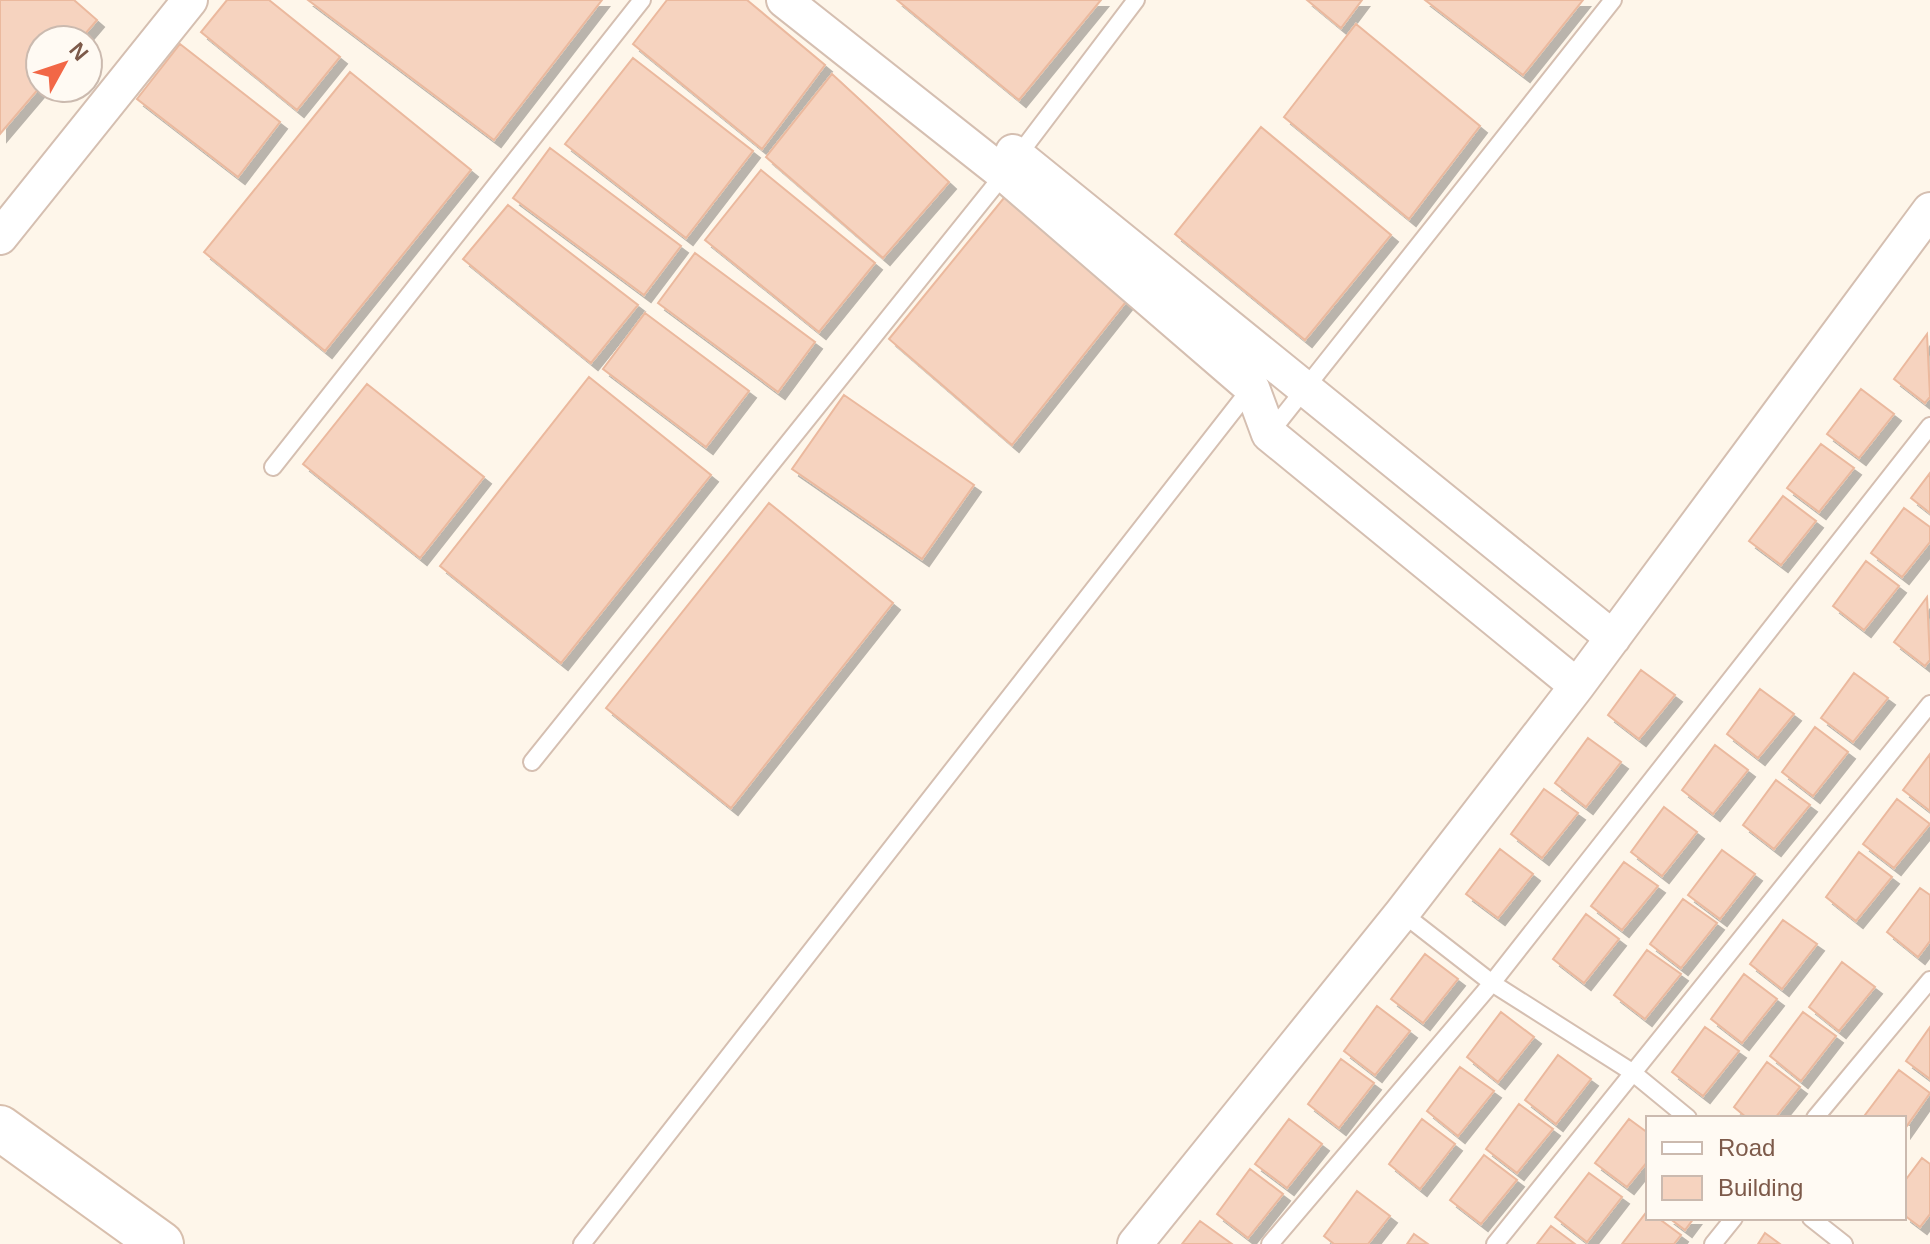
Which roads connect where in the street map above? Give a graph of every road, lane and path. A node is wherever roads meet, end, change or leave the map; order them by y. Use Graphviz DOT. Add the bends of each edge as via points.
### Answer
graph roads {
  1 [pos="190,0"];
  2 [pos="642,0"];
  3 [pos="784,0"];
  4 [pos="822,0"];
  5 [pos="1136,0"];
  6 [pos="1613,0"];
  7 [pos="1010,164"];
  8 [pos="1930,210"];
  9 [pos="0,237"];
  10 [pos="1263,375"];
  11 [pos="1304,388"];
  12 [pos="1930,426"];
  13 [pos="1269,434"];
  14 [pos="273,467"];
  15 [pos="1613,638"];
  16 [pos="1577,686"];
  17 [pos="1930,704"];
  18 [pos="532,762"];
  19 [pos="1402,913"];
  20 [pos="1930,980"];
  21 [pos="1492,983"];
  22 [pos="1632,1072"];
  23 [pos="1686,1116"];
  24 [pos="1817,1116"];
  25 [pos="0,1128"];
  26 [pos="1732,1220"];
  27 [pos="1814,1220"];
  28 [pos="161,1244"];
  29 [pos="582,1244"];
  30 [pos="1135,1244"];
  31 [pos="1270,1244"];
  32 [pos="1495,1244"];
  33 [pos="1713,1244"];
  34 [pos="1844,1244"];
  1 -- 9 [label="street"];
  2 -- 14 [label="lane"];
  3 -- 7 [label="street"];
  4 -- 7 [label="street"];
  5 -- 7 [label="lane"];
  6 -- 11 [label="lane"];
  7 -- 10 [label="street"];
  7 -- 18 [label="lane"];
  8 -- 15 [label="street"];
  10 -- 11 [label="street"];
  10 -- 13 [label="street"];
  10 -- 29 [label="lane"];
  11 -- 13 [label="lane"];
  11 -- 15 [label="street"];
  12 -- 21 [label="lane"];
  13 -- 16 [label="street"];
  15 -- 16 [label="street"];
  16 -- 19 [label="street"];
  17 -- 22 [label="lane"];
  19 -- 21 [label="lane"];
  19 -- 30 [label="street"];
  20 -- 24 [label="lane"];
  21 -- 22 [label="lane"];
  21 -- 31 [label="lane"];
  22 -- 23 [label="lane"];
  22 -- 32 [label="lane"];
  25 -- 28 [label="street"];
  26 -- 33 [label="lane"];
  27 -- 34 [label="lane"];
}
